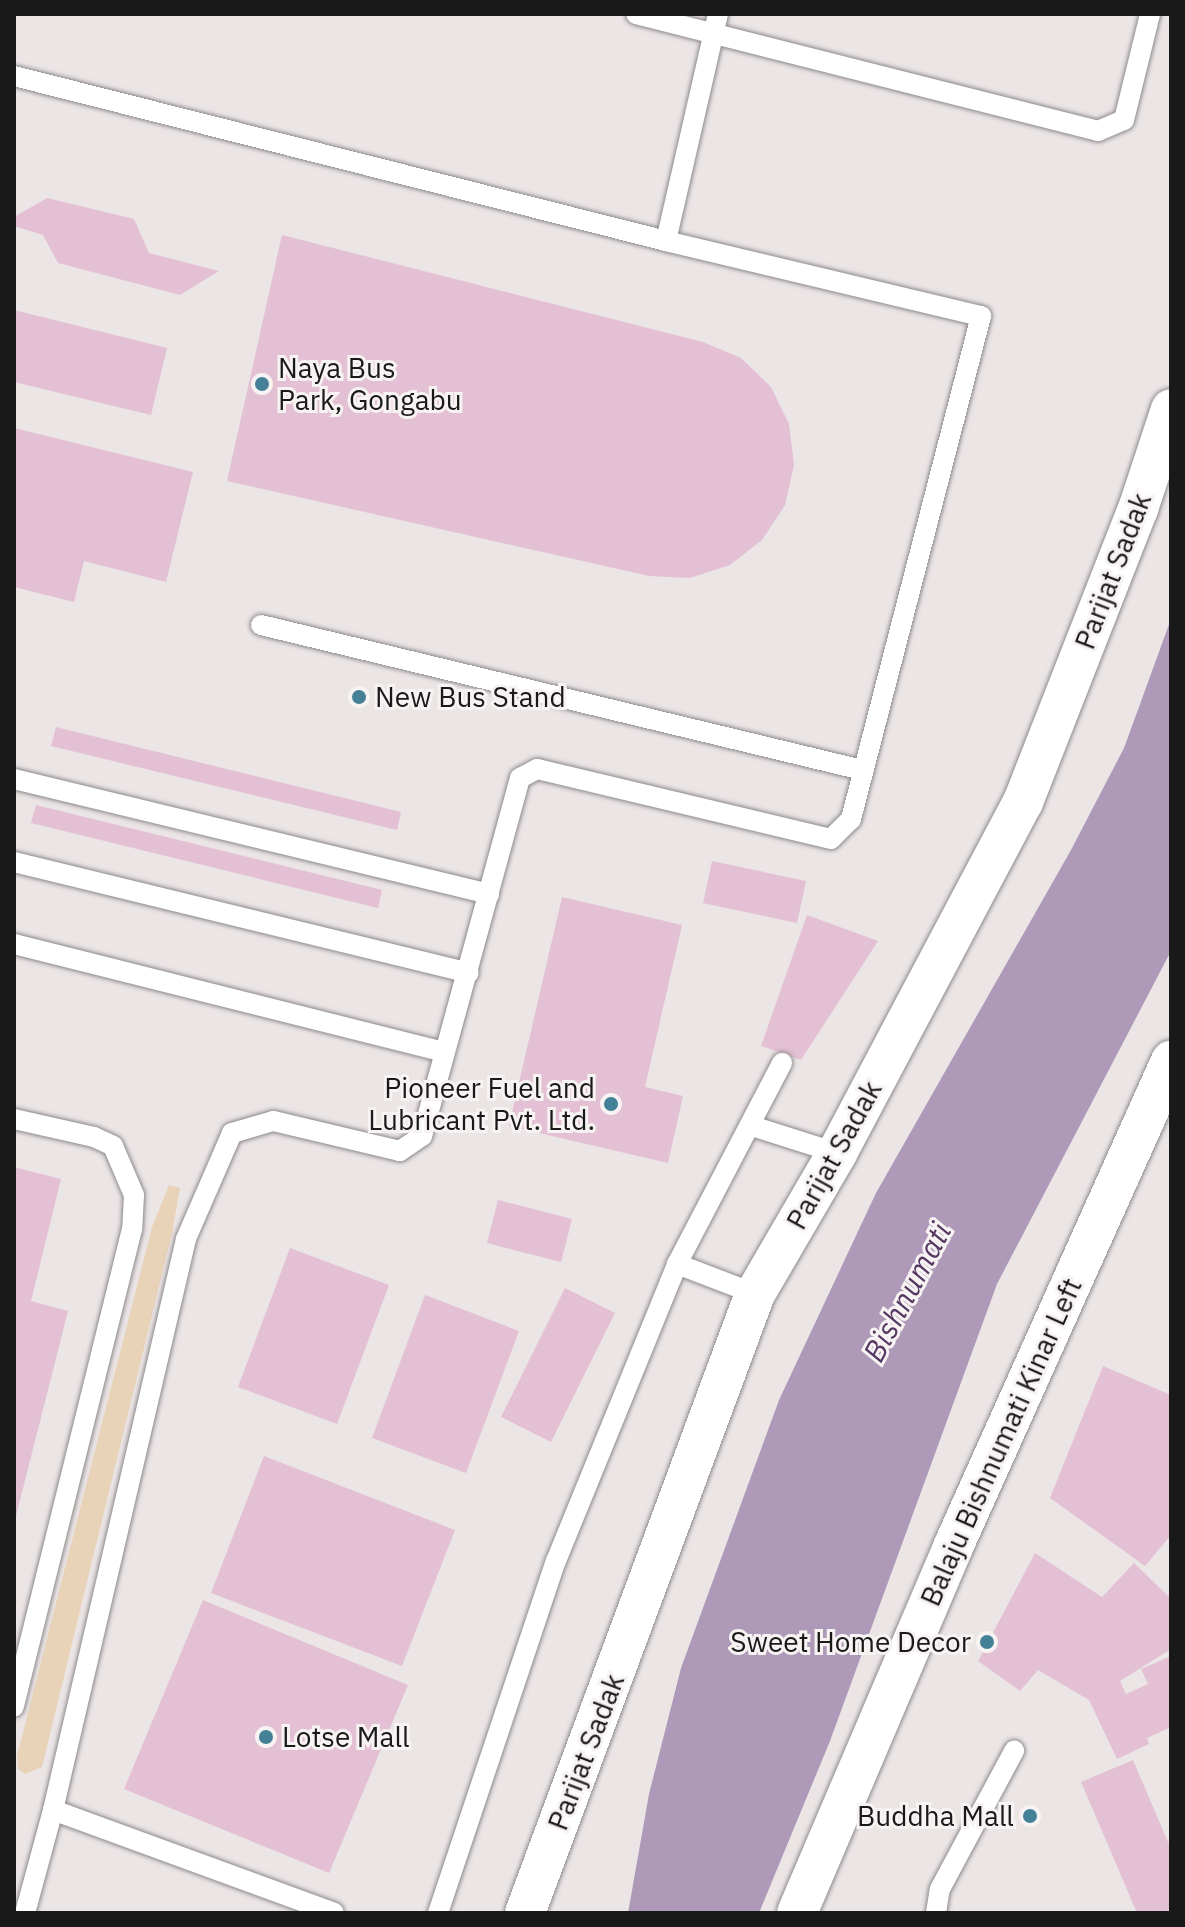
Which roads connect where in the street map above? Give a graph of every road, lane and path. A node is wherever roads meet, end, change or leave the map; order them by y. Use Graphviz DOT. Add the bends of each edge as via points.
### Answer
graph roads {
  1 [pos="636,14"];
  2 [pos="1150,14"];
  3 [pos="716,24"];
  4 [pos="14,76"];
  5 [pos="666,241"];
  6 [pos="1171,409"];
  7 [pos="261,625"];
  8 [pos="862,770"];
  9 [pos="14,779"];
  10 [pos="14,862"];
  11 [pos="489,894"];
  12 [pos="14,944"];
  13 [pos="469,973"];
  14 [pos="445,1052"];
  15 [pos="1171,1061"];
  16 [pos="782,1063"];
  17 [pos="14,1119"];
  18 [pos="752,1126"];
  19 [pos="837,1153"];
  20 [pos="677,1264"];
  21 [pos="755,1294"];
  22 [pos="14,1707"];
  23 [pos="1014,1751"];
  24 [pos="53,1810"];
  25 [pos="25,1913"];
  26 [pos="334,1913"];
  27 [pos="438,1913"];
  28 [pos="525,1913"];
  29 [pos="797,1913"];
  30 [pos="936,1913"];
  1 -- 3 [label="lane"];
  2 -- 3 [label="lane" via="1124,120 1098,131"];
  3 -- 5 [label="lane"];
  4 -- 5 [label="lane"];
  5 -- 8 [label="lane" via="981,316"];
  6 -- 19 [label="street, Parijat Sadak" via="1138,509 1023,802"];
  7 -- 8 [label="lane"];
  8 -- 11 [label="lane" via="851,819 831,839 537,769 520,778"];
  9 -- 11 [label="lane"];
  10 -- 13 [label="lane"];
  11 -- 13 [label="lane"];
  12 -- 14 [label="lane"];
  13 -- 14 [label="lane"];
  14 -- 24 [label="lane" via="422,1136 400,1151 273,1121 232,1133 186,1239"];
  15 -- 29 [label="street, Balaju Bishnumati Kinar Left" via="953,1547"];
  16 -- 18 [label="lane"];
  17 -- 22 [label="lane" via="113,1146 134,1195 132,1229"];
  18 -- 19 [label="lane"];
  18 -- 20 [label="lane"];
  19 -- 21 [label="street, Parijat Sadak"];
  20 -- 21 [label="lane"];
  20 -- 27 [label="lane" via="556,1561"];
  21 -- 28 [label="street, Parijat Sadak"];
  23 -- 30 [label="lane" via="940,1889"];
  24 -- 25 [label="lane"];
  24 -- 26 [label="lane"];
}
